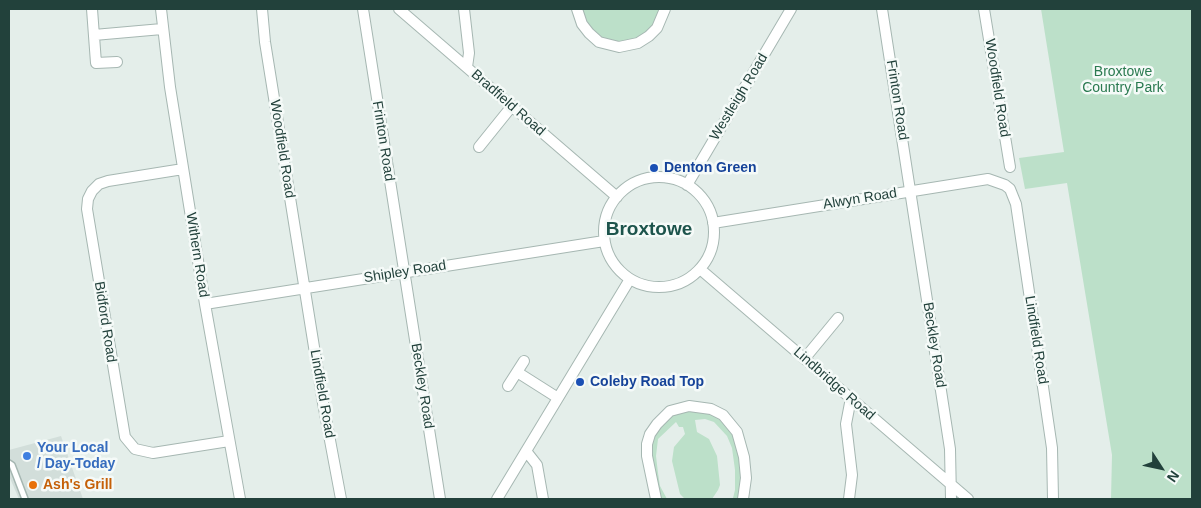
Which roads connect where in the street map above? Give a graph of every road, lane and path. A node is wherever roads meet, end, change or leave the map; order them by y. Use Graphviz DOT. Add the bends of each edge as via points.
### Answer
graph roads {
  1 [pos="92,9"];
  2 [pos="161,9"];
  3 [pos="262,9"];
  4 [pos="363,9"];
  5 [pos="400,9"];
  6 [pos="464,9"];
  7 [pos="577,9"];
  8 [pos="665,9"];
  9 [pos="791,9"];
  10 [pos="882,9"];
  11 [pos="984,9"];
  12 [pos="162,29"];
  13 [pos="94,35"];
  14 [pos="117,62"];
  15 [pos="466,67"];
  16 [pos="512,106"];
  17 [pos="479,147"];
  18 [pos="1010,167"];
  19 [pos="183,169"];
  20 [pos="687,185"];
  21 [pos="1005,185"];
  22 [pos="911,191"];
  23 [pos="617,197"];
  24 [pos="713,223"];
  25 [pos="604,241"];
  26 [pos="700,268"];
  27 [pos="404,272"];
  28 [pos="630,279"];
  29 [pos="305,288"];
  30 [pos="205,304"];
  31 [pos="838,318"];
  32 [pos="805,358"];
  33 [pos="524,361"];
  34 [pos="517,372"];
  35 [pos="508,386"];
  36 [pos="558,398"];
  37 [pos="851,398"];
  38 [pos="229,441"];
  39 [pos="526,451"];
  40 [pos="9,463"];
  41 [pos="952,485"];
  42 [pos="25,499"];
  43 [pos="240,499"];
  44 [pos="341,499"];
  45 [pos="440,499"];
  46 [pos="498,499"];
  47 [pos="543,499"];
  48 [pos="656,499"];
  49 [pos="743,499"];
  50 [pos="850,499"];
  51 [pos="951,499"];
  52 [pos="968,499"];
  53 [pos="1053,499"];
  1 -- 13 [label="street"];
  2 -- 12 [label="street, Withern Road"];
  3 -- 29 [label="street, Woodfield Road"];
  4 -- 27 [label="street, Frinton Road"];
  5 -- 15 [label="street, Bradfield Road"];
  6 -- 15 [label="street" via="469,54"];
  7 -- 8 [label="street" via="582,24 599,42 619,47 638,43 648,36 657,28"];
  9 -- 20 [label="street, Westleigh Road"];
  10 -- 22 [label="street, Frinton Road"];
  11 -- 18 [label="street, Woodfield Road"];
  12 -- 13 [label="street"];
  12 -- 19 [label="street, Withern Road"];
  13 -- 14 [label="street" via="96,63"];
  15 -- 16 [label="street, Bradfield Road"];
  16 -- 17 [label="street"];
  16 -- 23 [label="street, Bradfield Road"];
  19 -- 30 [label="street, Withern Road"];
  19 -- 38 [label="street, Bidford Road" via="108,181 99,184 88,199 110,352 125,437 136,449 153,453"];
  20 -- 23 [label="street" via="662,177 641,180"];
  20 -- 24 [label="street" via="708,207"];
  21 -- 22 [label="street, Alwyn Road" via="988,178"];
  21 -- 53 [label="street, Lindfield Road" via="1016,204 1052,448"];
  22 -- 24 [label="street, Alwyn Road"];
  22 -- 41 [label="street, Beckley Road" via="950,449"];
  23 -- 25 [label="street" via="606,216"];
  24 -- 26 [label="street" via="711,249"];
  25 -- 27 [label="street, Shipley Road"];
  25 -- 28 [label="street" via="617,268"];
  26 -- 28 [label="street" via="686,280 667,287 651,287"];
  26 -- 32 [label="street, Lindbridge Road"];
  27 -- 29 [label="street, Shipley Road"];
  27 -- 45 [label="street, Beckley Road"];
  28 -- 36 [label="street"];
  29 -- 30 [label="street, Shipley Road"];
  29 -- 44 [label="street, Lindfield Road"];
  30 -- 38 [label="street, Withern Road"];
  31 -- 32 [label="street"];
  32 -- 37 [label="street, Lindbridge Road"];
  33 -- 34 [label="street"];
  34 -- 35 [label="street"];
  34 -- 36 [label="street"];
  36 -- 39 [label="street"];
  37 -- 41 [label="street, Lindbridge Road"];
  37 -- 50 [label="street" via="846,424 852,474"];
  38 -- 43 [label="street, Withern Road"];
  39 -- 46 [label="street"];
  39 -- 47 [label="street" via="536,465"];
  40 -- 42 [label="lane"];
  41 -- 51 [label="street, Beckley Road"];
  41 -- 52 [label="street, Lindbridge Road"];
  48 -- 49 [label="street" via="647,456 650,434 670,411 689,406 712,409 736,432 745,464"];
}
